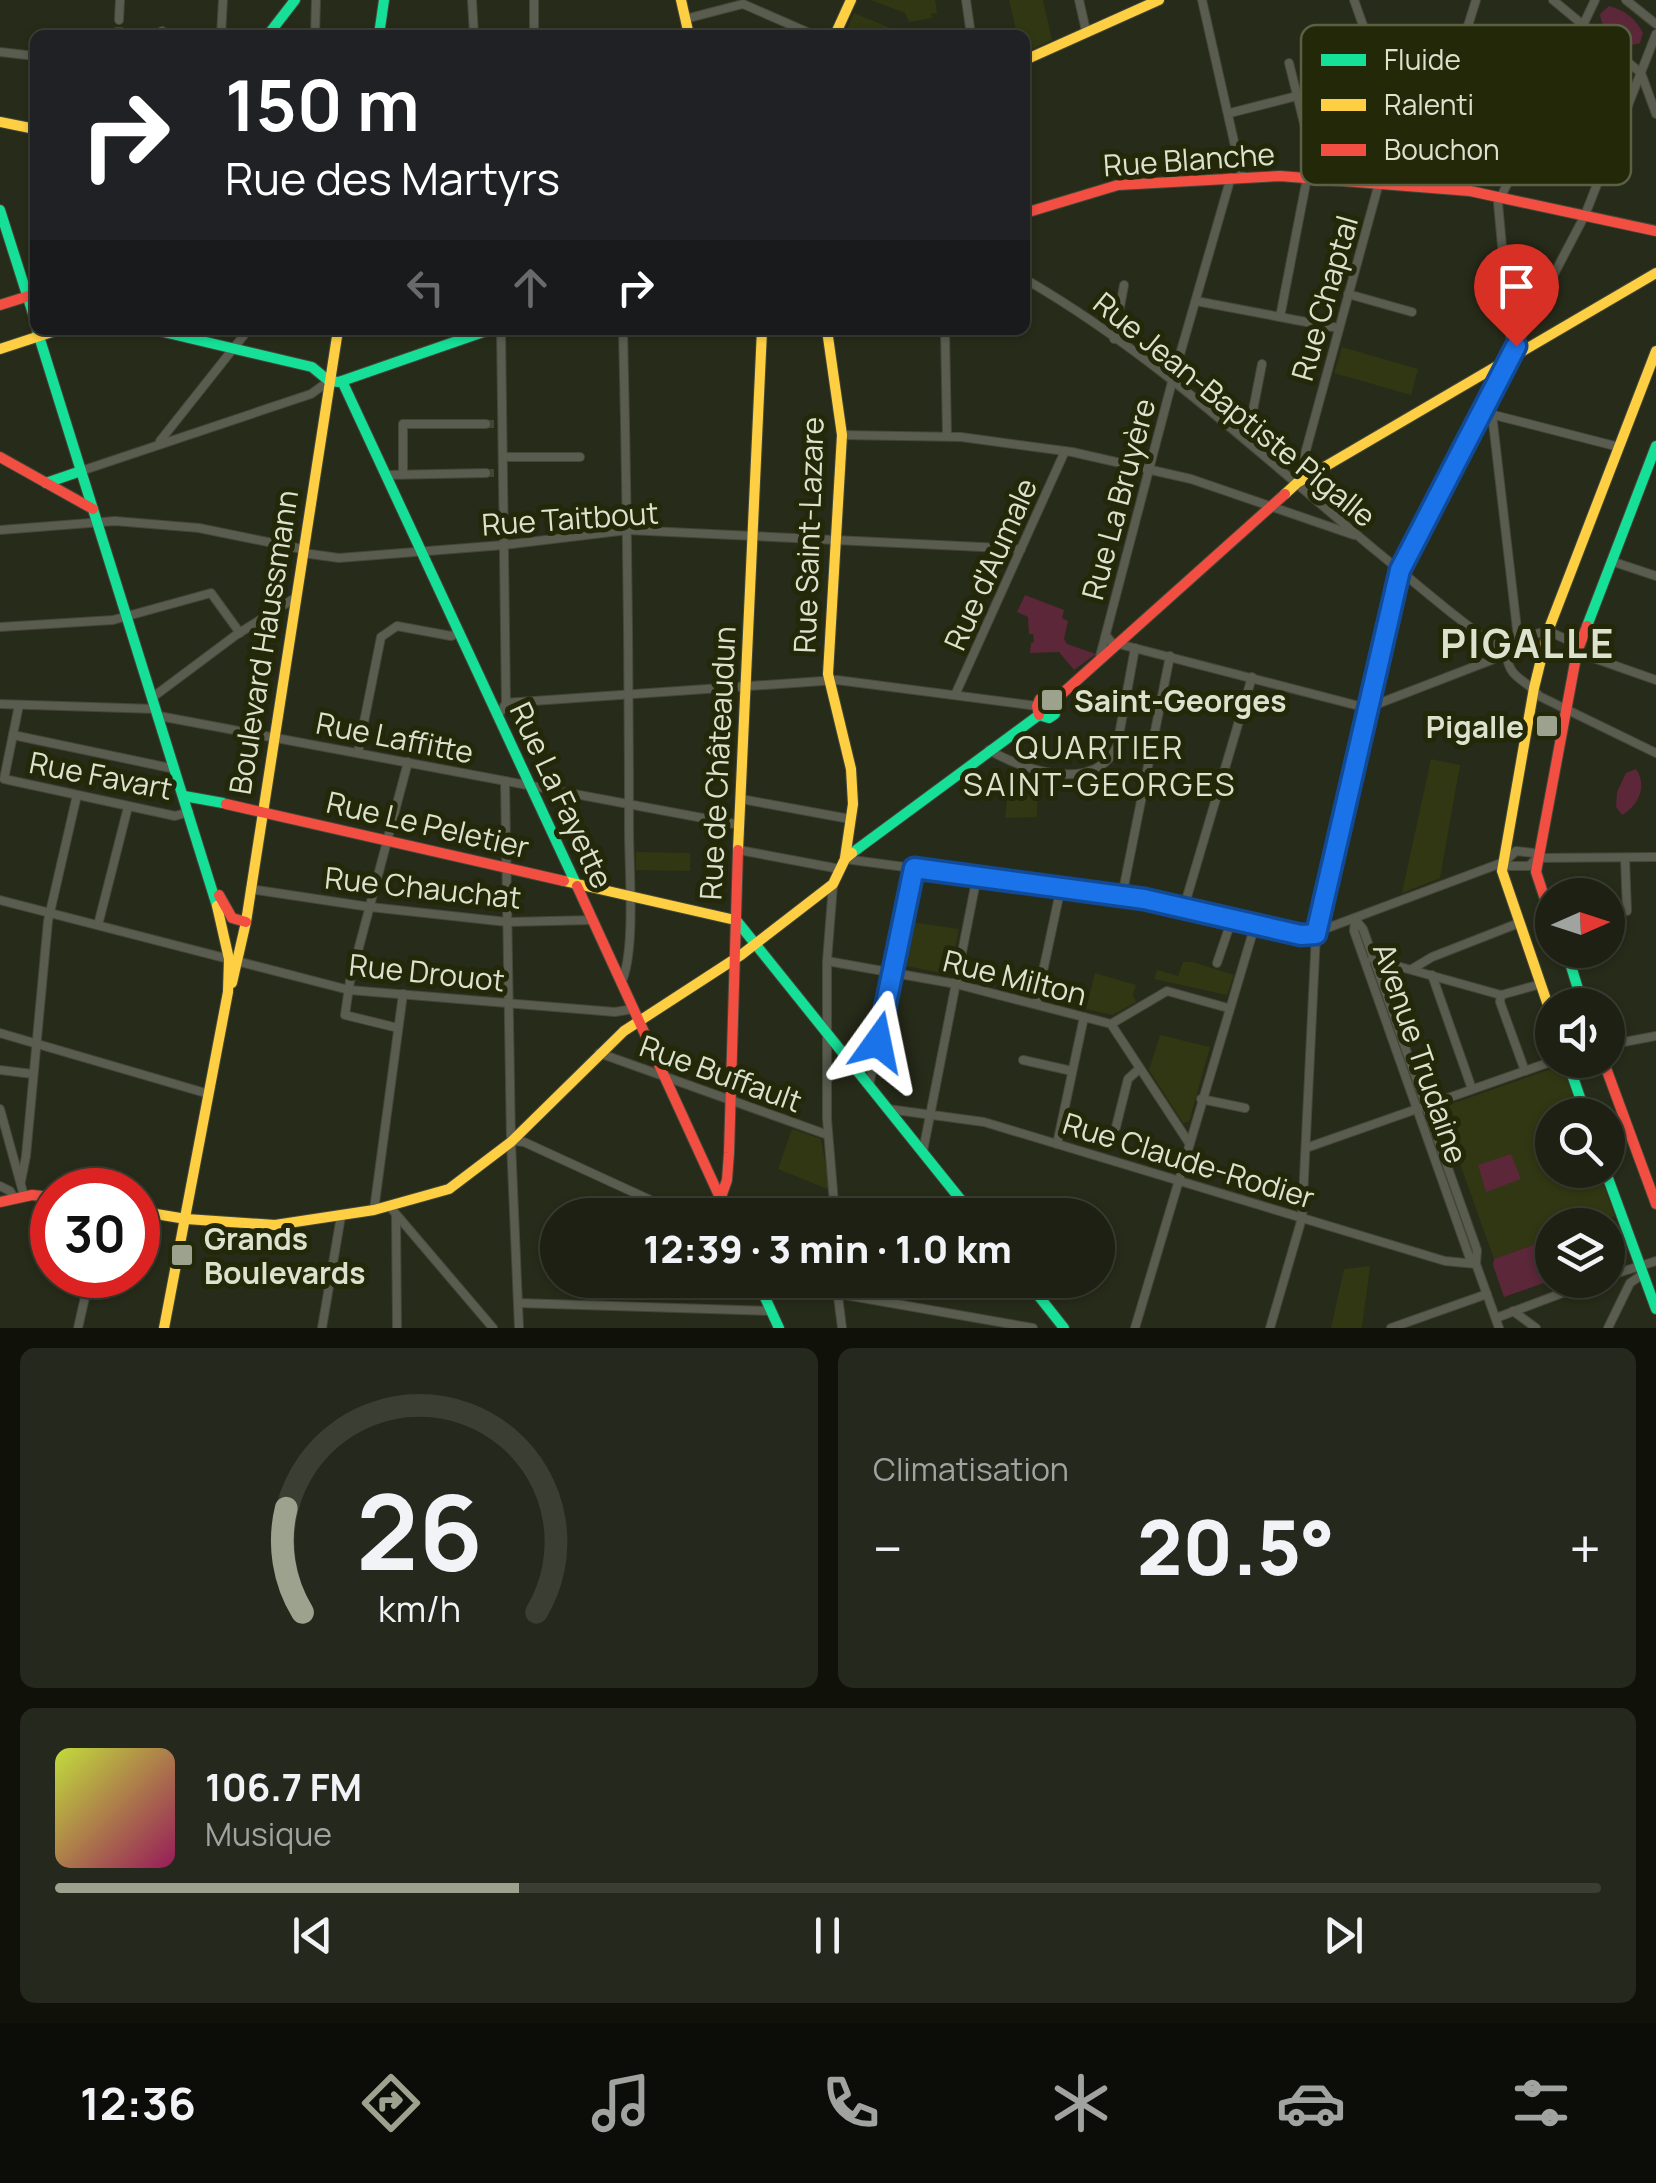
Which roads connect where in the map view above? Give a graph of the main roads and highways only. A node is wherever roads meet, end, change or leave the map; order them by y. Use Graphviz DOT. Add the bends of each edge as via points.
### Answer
graph roads {
  1 [pos="295,0"];
  2 [pos="384,0"];
  3 [pos="680,0"];
  4 [pos="850,0"];
  5 [pos="1159,0"];
  6 [pos="272,30"];
  7 [pos="380,30"];
  8 [pos="688,30"];
  9 [pos="838,30"];
  10 [pos="1030,58"];
  11 [pos="0,122"];
  12 [pos="30,128"];
  13 [pos="1301,178"];
  14 [pos="1405,185"];
  15 [pos="0,210"];
  16 [pos="1030,211"];
  17 [pos="1656,231"];
  18 [pos="1656,273"];
  19 [pos="30,292"];
  20 [pos="30,295"];
  21 [pos="0,305"];
  22 [pos="34,335"];
  23 [pos="39,335"];
  24 [pos="176,335"];
  25 [pos="337,335"];
  26 [pos="475,335"];
  27 [pos="762,335"];
  28 [pos="829,335"];
  29 [pos="0,350"];
  30 [pos="1656,351"];
  31 [pos="342,381"];
  32 [pos="329,382"];
  33 [pos="1656,446"];
  34 [pos="0,457"];
  35 [pos="81,471"];
  36 [pos="46,483"];
  37 [pos="93,509"];
  38 [pos="184,796"];
  39 [pos="262,812"];
  40 [pos="842,864"];
  41 [pos="1538,878"];
  42 [pos="576,884"];
  43 [pos="213,888"];
  44 [pos="218,912"];
  45 [pos="246,922"];
  46 [pos="738,924"];
  47 [pos="243,938"];
  48 [pos="758,948"];
  49 [pos="735,959"];
  50 [pos="234,960"];
  51 [pos="1542,988"];
  52 [pos="639,1021"];
  53 [pos="1609,1078"];
  54 [pos="1614,1188"];
  55 [pos="30,1197"];
  56 [pos="720,1197"];
  57 [pos="960,1198"];
  58 [pos="0,1202"];
  59 [pos="1653,1208"];
  60 [pos="160,1215"];
  61 [pos="186,1219"];
  62 [pos="1647,1266"];
  63 [pos="765,1298"];
  64 [pos="1040,1298"];
  65 [pos="1656,1309"];
  66 [pos="775,1322"];
  67 [pos="164,1328"];
  68 [pos="1064,1328"];
  1 -- 6 [label="main road"];
  2 -- 7 [label="main road"];
  3 -- 8 [label="main road"];
  4 -- 9 [label="main road"];
  5 -- 10 [label="main road"];
  11 -- 12 [label="main road"];
  13 -- 16 [label="main road, Rue Blanche" via="1118,185"];
  14 -- 17 [label="main road, Rue Blanche" via="1500,196"];
  15 -- 19 [label="main road"];
  18 -- 40 [label="main road" via="1297,483 1054,700 1054,714 1048,718 1038,710"];
  20 -- 21 [label="main road"];
  22 -- 29 [label="main road"];
  23 -- 35 [label="main road"];
  24 -- 32 [label="main road" via="312,367"];
  25 -- 32 [label="main road, Boulevard Haussmann"];
  26 -- 31 [label="main road"];
  27 -- 46 [label="main road, Rue de Châteaudun"];
  28 -- 40 [label="main road, Rue Saint-Lazare" via="842,435 829,680 851,768"];
  30 -- 51 [label="main road" via="1548,630 1534,688 1504,879"];
  31 -- 32 [label="main road"];
  31 -- 42 [label="main road, Rue La Fayette"];
  32 -- 39 [label="main road, Boulevard Haussmann"];
  33 -- 41 [label="main road" via="1577,652"];
  34 -- 36 [label="main road"];
  35 -- 36 [label="main road"];
  35 -- 37 [label="main road"];
  36 -- 37 [label="main road"];
  37 -- 38 [label="main road"];
  38 -- 39 [label="main road, Rue Le Peletier"];
  38 -- 43 [label="main road"];
  39 -- 42 [label="main road, Rue Le Peletier"];
  39 -- 45 [label="main road, Boulevard Haussmann"];
  40 -- 48 [label="main road" via="833,884"];
  42 -- 46 [label="main road, Rue Le Peletier"];
  42 -- 52 [label="main road, Rue La Fayette"];
  43 -- 44 [label="main road"];
  43 -- 45 [label="main road" via="232,918"];
  44 -- 47 [label="main road" via="227,932"];
  44 -- 50 [label="main road"];
  45 -- 47 [label="main road, Boulevard Haussmann"];
  46 -- 48 [label="main road"];
  46 -- 49 [label="main road, Rue de Châteaudun"];
  47 -- 50 [label="main road, Boulevard Haussmann"];
  48 -- 49 [label="main road"];
  48 -- 57 [label="main road"];
  49 -- 52 [label="main road"];
  49 -- 56 [label="main road, Rue de Châteaudun" via="727,1180"];
  50 -- 61 [label="main road, Boulevard Haussmann"];
  52 -- 56 [label="main road, Rue La Fayette"];
  52 -- 61 [label="main road" via="511,1142 448,1189 393,1212 274,1225"];
  53 -- 59 [label="main road"];
  54 -- 62 [label="main road"];
  55 -- 58 [label="main road"];
  60 -- 61 [label="main road"];
  61 -- 67 [label="main road, Boulevard Haussmann"];
  62 -- 65 [label="main road"];
  63 -- 66 [label="main road"];
  64 -- 68 [label="main road"];
}
